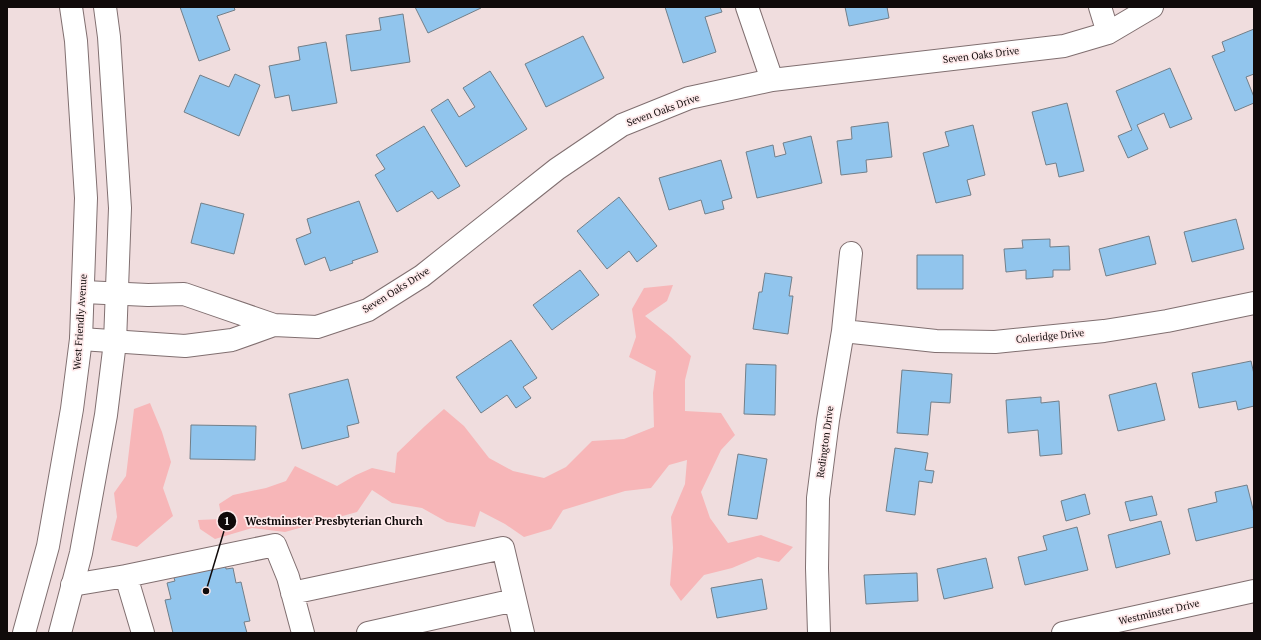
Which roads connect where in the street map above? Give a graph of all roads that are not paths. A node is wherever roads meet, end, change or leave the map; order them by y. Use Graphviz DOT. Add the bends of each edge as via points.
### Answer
graph roads {
  1 [pos="71,7"];
  2 [pos="105,7"];
  3 [pos="747,7"];
  4 [pos="1100,7"];
  5 [pos="1152,7"];
  6 [pos="1108,32"];
  7 [pos="772,80"];
  8 [pos="851,253"];
  9 [pos="84,292"];
  10 [pos="118,294"];
  11 [pos="1254,303"];
  12 [pos="274,325"];
  13 [pos="843,331"];
  14 [pos="81,339"];
  15 [pos="115,342"];
  16 [pos="126,576"];
  17 [pos="72,585"];
  18 [pos="1254,591"];
  19 [pos="292,593"];
  20 [pos="515,600"];
  21 [pos="24,633"];
  22 [pos="60,633"];
  23 [pos="143,633"];
  24 [pos="304,633"];
  25 [pos="368,633"];
  26 [pos="523,633"];
  27 [pos="819,633"];
  28 [pos="1063,633"];
  1 -- 9 [label="street, West Friendly Avenue" via="76,41 86,198"];
  2 -- 10 [label="street" via="110,38 120,208"];
  3 -- 7 [label="street"];
  4 -- 6 [label="street"];
  5 -- 6 [label="street, Seven Oaks Drive"];
  6 -- 7 [label="street, Seven Oaks Drive" via="1064,46"];
  7 -- 12 [label="street, Seven Oaks Drive" via="689,98 622,124 557,169 422,276 368,310 316,327"];
  8 -- 13 [label="street, Redington Drive"];
  9 -- 10 [label="street, Seven Oaks Drive"];
  9 -- 14 [label="street, West Friendly Avenue"];
  10 -- 12 [label="street, Seven Oaks Drive" via="184,294"];
  10 -- 15 [label="street"];
  11 -- 13 [label="street, Coleridge Drive" via="1104,331 995,342 936,341"];
  12 -- 15 [label="street, Seven Oaks Drive" via="232,340 184,346"];
  13 -- 27 [label="street, Redington Drive" via="818,498"];
  14 -- 15 [label="street, Seven Oaks Drive"];
  14 -- 21 [label="street, West Friendly Avenue" via="72,409 48,546"];
  15 -- 17 [label="street" via="106,415 81,554"];
  16 -- 17 [label="street"];
  16 -- 19 [label="street" via="275,545"];
  16 -- 23 [label="street"];
  17 -- 22 [label="street"];
  18 -- 28 [label="street, Westminster Drive"];
  19 -- 20 [label="street" via="503,548"];
  19 -- 24 [label="street"];
  20 -- 25 [label="street"];
  20 -- 26 [label="street"];
}
